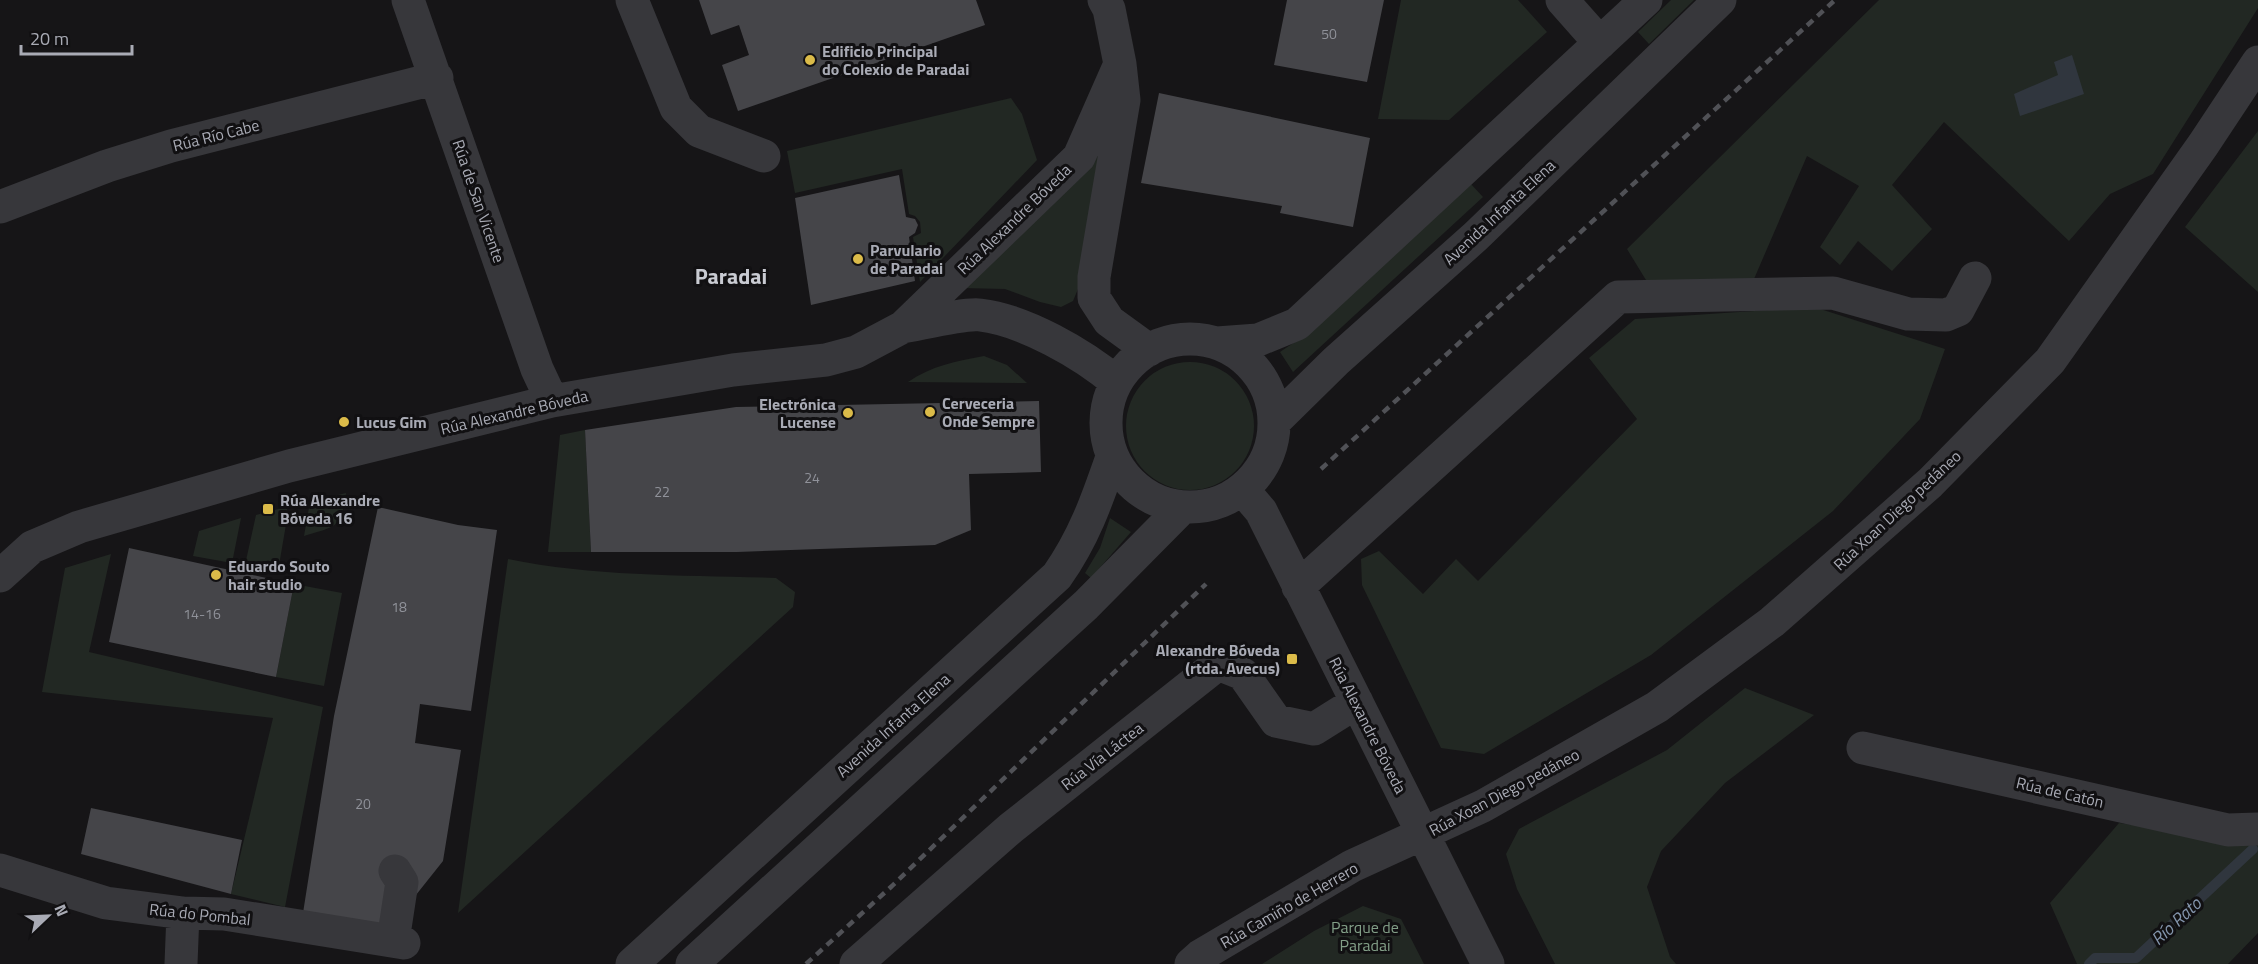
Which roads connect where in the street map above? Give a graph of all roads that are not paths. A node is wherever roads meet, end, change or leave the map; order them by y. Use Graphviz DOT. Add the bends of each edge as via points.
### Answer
graph roads {
  1 [pos="408,0"];
  2 [pos="632,0"];
  3 [pos="1104,0"];
  4 [pos="1562,0"];
  5 [pos="1646,0"];
  6 [pos="1720,0"];
  7 [pos="1600,43"];
  8 [pos="2258,62"];
  9 [pos="1120,64"];
  10 [pos="437,78"];
  11 [pos="764,156"];
  12 [pos="0,207"];
  13 [pos="1975,278"];
  14 [pos="903,327"];
  15 [pos="1216,343"];
  16 [pos="1149,350"];
  17 [pos="1116,382"];
  18 [pos="552,401"];
  19 [pos="1275,421"];
  20 [pos="1112,457"];
  21 [pos="1243,490"];
  22 [pos="1182,508"];
  23 [pos="0,576"];
  24 [pos="1298,587"];
  25 [pos="1357,702"];
  26 [pos="1863,748"];
  27 [pos="2258,829"];
  28 [pos="1424,835"];
  29 [pos="0,870"];
  30 [pos="395,871"];
  31 [pos="183,914"];
  32 [pos="181,964"];
  33 [pos="632,964"];
  34 [pos="692,964"];
  35 [pos="856,964"];
  36 [pos="1191,964"];
  37 [pos="1488,964"];
  1 -- 10 [label="street, Rúa de San Vicente"];
  2 -- 11 [label="street" via="676,108 699,130"];
  3 -- 9 [label="street"];
  4 -- 7 [label="street"];
  5 -- 7 [label="street"];
  6 -- 19 [label="street, Avenida Infanta Elena" via="1476,236"];
  7 -- 15 [label="street" via="1297,324 1257,340"];
  8 -- 28 [label="street, Rúa Xoan Diego pedáneo" via="2050,361 1930,483 1772,622 1657,707"];
  9 -- 14 [label="street, Rúa Alexandre Bóveda" via="1079,157"];
  9 -- 16 [label="street" via="1124,100 1094,277 1094,298 1109,321"];
  10 -- 12 [label="street, Rúa Río Cabe" via="171,146"];
  10 -- 18 [label="street, Rúa de San Vicente" via="537,369"];
  13 -- 24 [label="street" via="1958,310 1947,315 1908,314 1833,293 1618,297"];
  14 -- 17 [label="street, Rúa Alexandre Bóveda" via="978,314 1019,324 1094,364"];
  14 -- 18 [label="street, Rúa Alexandre Bóveda" via="856,351 826,360 733,370"];
  15 -- 16 [label="street" via="1189,338 1161,343"];
  15 -- 19 [label="street" via="1240,354 1258,372 1270,395"];
  16 -- 17 [label="street" via="1135,358"];
  17 -- 20 [label="street" via="1106,415"];
  18 -- 23 [label="street, Rúa Alexandre Bóveda" via="289,466 79,527 32,547"];
  19 -- 21 [label="street" via="1272,447"];
  20 -- 22 [label="street" via="1126,479 1146,495"];
  20 -- 33 [label="street, Avenida Infanta Elena" via="1088,524 1057,576"];
  21 -- 22 [label="street" via="1221,502"];
  21 -- 24 [label="street, Rúa Alexandre Bóveda" via="1261,512"];
  22 -- 34 [label="street" via="1086,605"];
  24 -- 25 [label="street, Rúa Alexandre Bóveda"];
  25 -- 28 [label="street, Rúa Alexandre Bóveda"];
  25 -- 35 [label="street, Rúa Vía Láctea" via="1314,729 1276,721 1243,674 1218,664 1011,828"];
  26 -- 27 [label="street, Rúa de Catón" via="2228,830"];
  28 -- 36 [label="street, Rúa Camiño de Herrero" via="1352,867"];
  28 -- 37 [label="street, Rúa Alexandre Bóveda"];
  29 -- 31 [label="street, Rúa do Pombal" via="106,903"];
  30 -- 31 [label="street, Rúa do Pombal" via="402,882 398,942 224,914"];
  31 -- 32 [label="street"];
}
